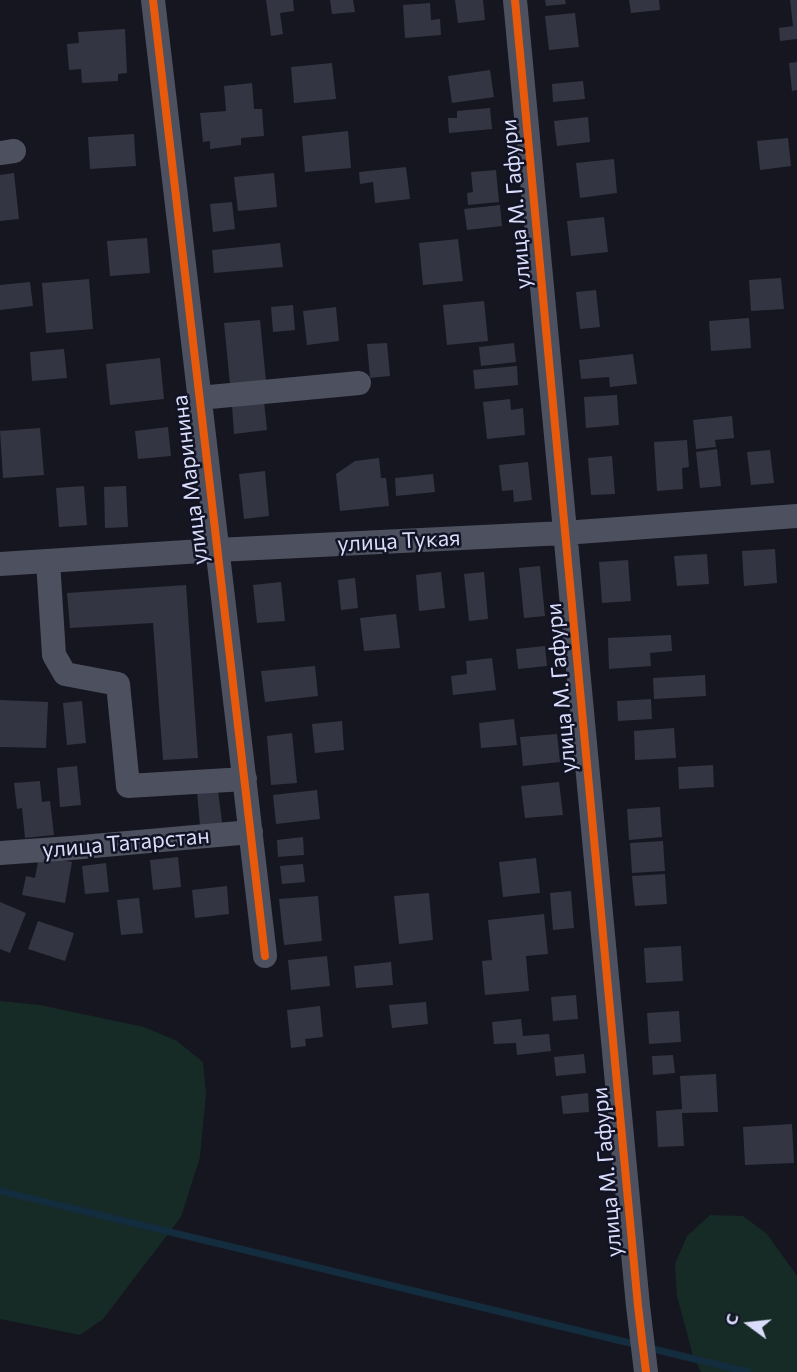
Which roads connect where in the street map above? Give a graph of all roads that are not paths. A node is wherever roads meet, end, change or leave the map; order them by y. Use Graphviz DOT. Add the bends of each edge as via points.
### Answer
graph roads {
  1 [pos="153,0"];
  2 [pos="515,0"];
  3 [pos="359,383"];
  4 [pos="199,398"];
  5 [pos="797,516"];
  6 [pos="564,532"];
  7 [pos="217,550"];
  8 [pos="48,561"];
  9 [pos="0,564"];
  10 [pos="245,779"];
  11 [pos="251,832"];
  12 [pos="0,853"];
  13 [pos="265,956"];
  14 [pos="646,1372"];
  1 -- 4 [label="street, улица Маринина"];
  2 -- 6 [label="street, улица М. Гафури"];
  3 -- 4 [label="street"];
  4 -- 7 [label="street, улица Маринина"];
  5 -- 6 [label="street, улица Тукая"];
  6 -- 7 [label="street, улица Тукая"];
  6 -- 14 [label="street, улица М. Гафури"];
  7 -- 8 [label="street, улица Тукая"];
  7 -- 10 [label="street, улица Маринина"];
  8 -- 9 [label="street, улица Тукая"];
  8 -- 10 [label="street" via="54,655 66,674 118,684 128,786"];
  10 -- 11 [label="street, улица Маринина"];
  11 -- 12 [label="street, улица Татарстан"];
  11 -- 13 [label="street, улица Маринина"];
}
